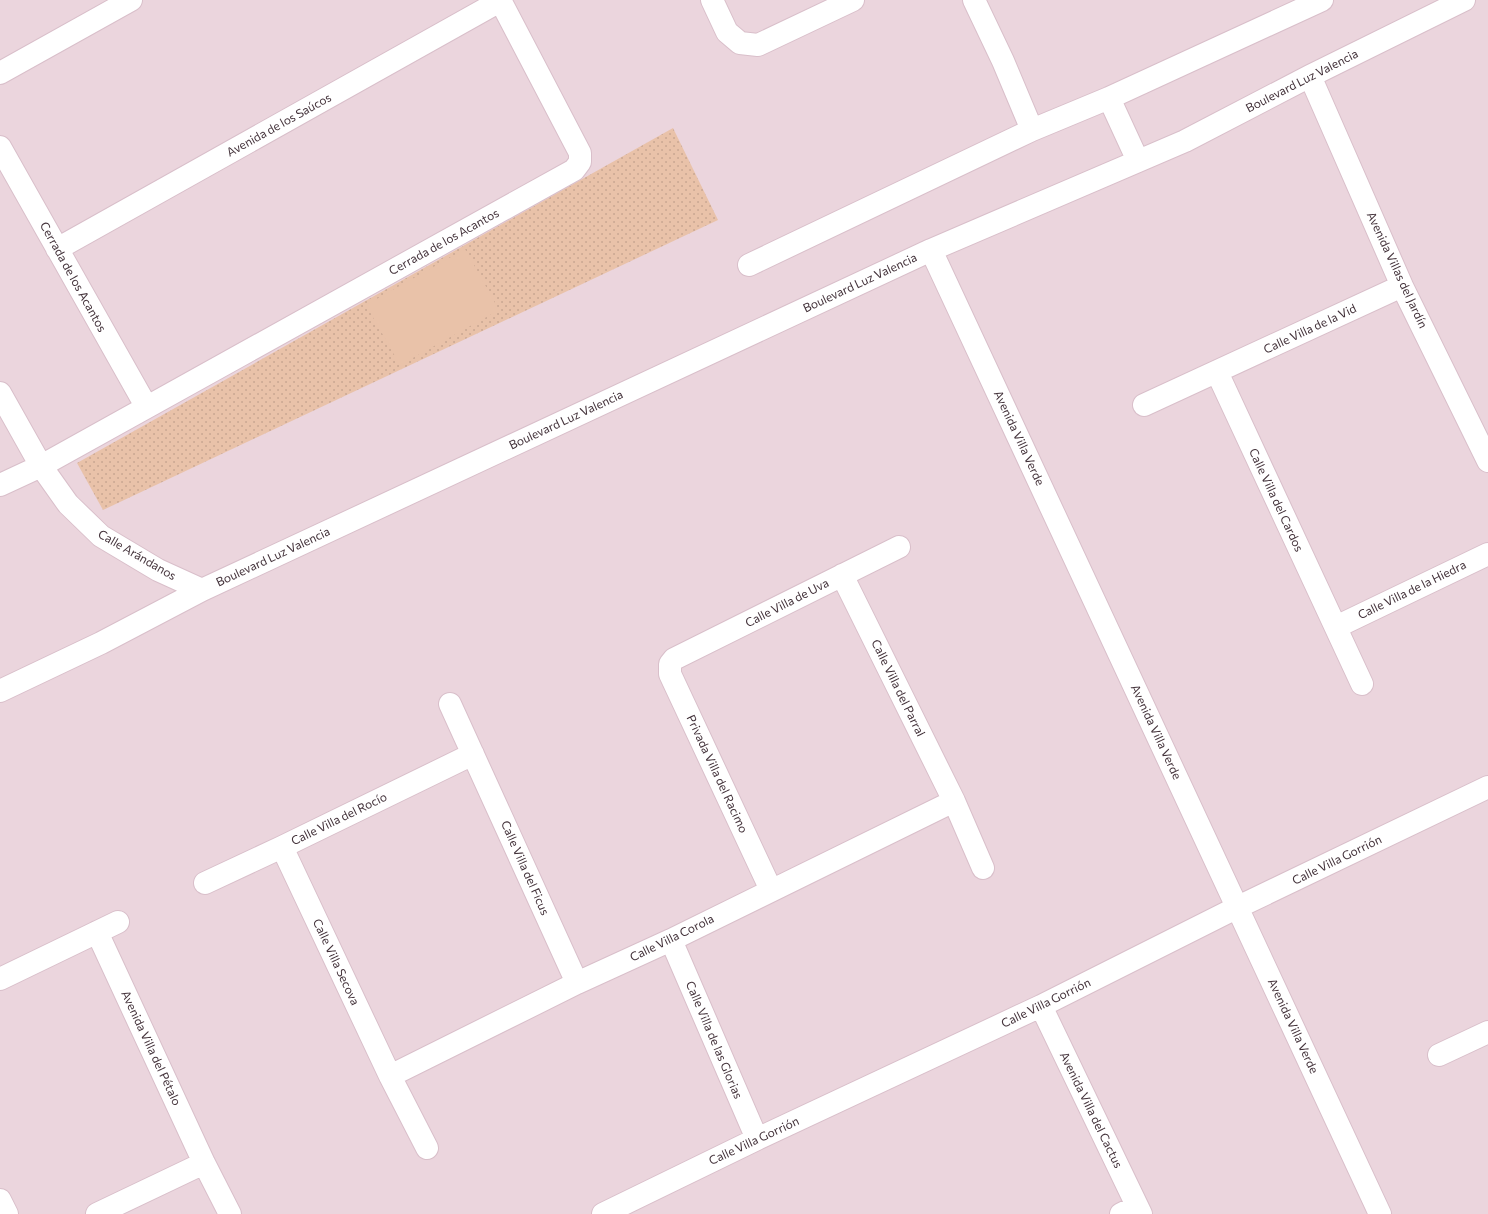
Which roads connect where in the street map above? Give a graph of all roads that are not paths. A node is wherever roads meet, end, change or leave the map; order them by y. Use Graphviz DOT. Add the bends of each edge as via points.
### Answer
graph roads {
  1 [pos="131,0"];
  2 [pos="712,0"];
  3 [pos="853,0"];
  4 [pos="974,0"];
  5 [pos="1322,0"];
  6 [pos="1464,0"];
  7 [pos="500,1"];
  8 [pos="0,73"];
  9 [pos="1310,76"];
  10 [pos="1109,98"];
  11 [pos="1032,130"];
  12 [pos="0,147"];
  13 [pos="1138,161"];
  14 [pos="57,249"];
  15 [pos="932,250"];
  16 [pos="749,265"];
  17 [pos="1402,286"];
  18 [pos="1217,372"];
  19 [pos="0,393"];
  20 [pos="1144,405"];
  21 [pos="146,406"];
  22 [pos="1488,461"];
  23 [pos="40,466"];
  24 [pos="0,485"];
  25 [pos="900,547"];
  26 [pos="1488,554"];
  27 [pos="842,575"];
  28 [pos="202,590"];
  29 [pos="1336,627"];
  30 [pos="674,659"];
  31 [pos="1362,684"];
  32 [pos="0,691"];
  33 [pos="450,704"];
  34 [pos="473,754"];
  35 [pos="1488,787"];
  36 [pos="954,801"];
  37 [pos="282,847"];
  38 [pos="983,868"];
  39 [pos="205,883"];
  40 [pos="770,890"];
  41 [pos="1238,907"];
  42 [pos="118,922"];
  43 [pos="97,932"];
  44 [pos="671,940"];
  45 [pos="0,979"];
  46 [pos="577,983"];
  47 [pos="1041,1006"];
  48 [pos="1488,1032"];
  49 [pos="1439,1055"];
  50 [pos="390,1076"];
  51 [pos="757,1139"];
  52 [pos="428,1148"];
  53 [pos="204,1163"];
  54 [pos="0,1200"];
  55 [pos="1133,1211"];
  56 [pos="7,1214"];
  57 [pos="97,1214"];
  58 [pos="230,1214"];
  59 [pos="603,1214"];
  60 [pos="1380,1214"];
  1 -- 8 [label="street"];
  2 -- 3 [label="street" via="726,32 740,43 758,45"];
  4 -- 11 [label="street"];
  5 -- 10 [label="street"];
  6 -- 9 [label="street, Boulevard Luz Valencia"];
  7 -- 14 [label="street, Avenida de los Saúcos"];
  7 -- 21 [label="street, Cerrada de los Acantos" via="580,153 580,162 574,170"];
  9 -- 13 [label="street, Boulevard Luz Valencia" via="1186,141"];
  9 -- 17 [label="street, Avenida Villas del Jardín"];
  10 -- 11 [label="street"];
  10 -- 13 [label="street"];
  11 -- 16 [label="street"];
  12 -- 14 [label="street, Cerrada de los Acantos"];
  13 -- 15 [label="street, Boulevard Luz Valencia"];
  14 -- 21 [label="street, Cerrada de los Acantos"];
  15 -- 28 [label="street, Boulevard Luz Valencia"];
  15 -- 41 [label="street, Avenida Villa Verde"];
  17 -- 18 [label="street, Calle Villa de la Vid"];
  17 -- 22 [label="street, Avenida Villas del Jardín"];
  18 -- 20 [label="street, Calle Villa de la Vid"];
  18 -- 29 [label="street, Calle Villa del Cardos"];
  19 -- 23 [label="street, Calle Arándanos"];
  21 -- 23 [label="street, Cerrada de los Acantos"];
  23 -- 24 [label="street, Cerrada de los Acantos"];
  23 -- 28 [label="street, Calle Arándanos" via="68,504 101,536 158,570"];
  25 -- 27 [label="street, Calle Villa de Uva"];
  26 -- 29 [label="street, Calle Villa de la Hiedra"];
  27 -- 30 [label="street, Calle Villa de Uva"];
  27 -- 36 [label="street, Calle Villa del Parral"];
  28 -- 32 [label="street, Boulevard Luz Valencia" via="101,643"];
  29 -- 31 [label="street, Calle Villa del Cardos"];
  30 -- 40 [label="street, Privada Villa del Racimo" via="670,664 670,674"];
  33 -- 34 [label="street, Calle Villa del Ficus"];
  34 -- 37 [label="street, Calle Villa del Rocío"];
  34 -- 46 [label="street, Calle Villa del Ficus"];
  35 -- 41 [label="street, Calle Villa Gorrión"];
  36 -- 38 [label="street, Calle Villa del Parral"];
  36 -- 40 [label="street, Calle Villa Corola"];
  37 -- 39 [label="street, Calle Villa del Rocío"];
  37 -- 50 [label="street, Calle Villa Secova"];
  40 -- 44 [label="street, Calle Villa Corola"];
  41 -- 47 [label="street, Calle Villa Gorrión"];
  41 -- 60 [label="street, Avenida Villa Verde"];
  42 -- 43 [label="street"];
  43 -- 45 [label="street"];
  43 -- 53 [label="street, Avenida Villa del Pétalo"];
  44 -- 46 [label="street, Calle Villa Corola"];
  44 -- 51 [label="street, Calle Villa de las Glorias"];
  46 -- 50 [label="street, Calle Villa Corola"];
  47 -- 51 [label="street, Calle Villa Gorrión"];
  47 -- 55 [label="street, Avenida Villa del Cactus"];
  48 -- 49 [label="street"];
  50 -- 52 [label="street, Calle Villa Secova"];
  51 -- 59 [label="street, Calle Villa Gorrión"];
  53 -- 57 [label="street"];
  53 -- 58 [label="street, Avenida Villa del Pétalo"];
  54 -- 56 [label="street"];
}
